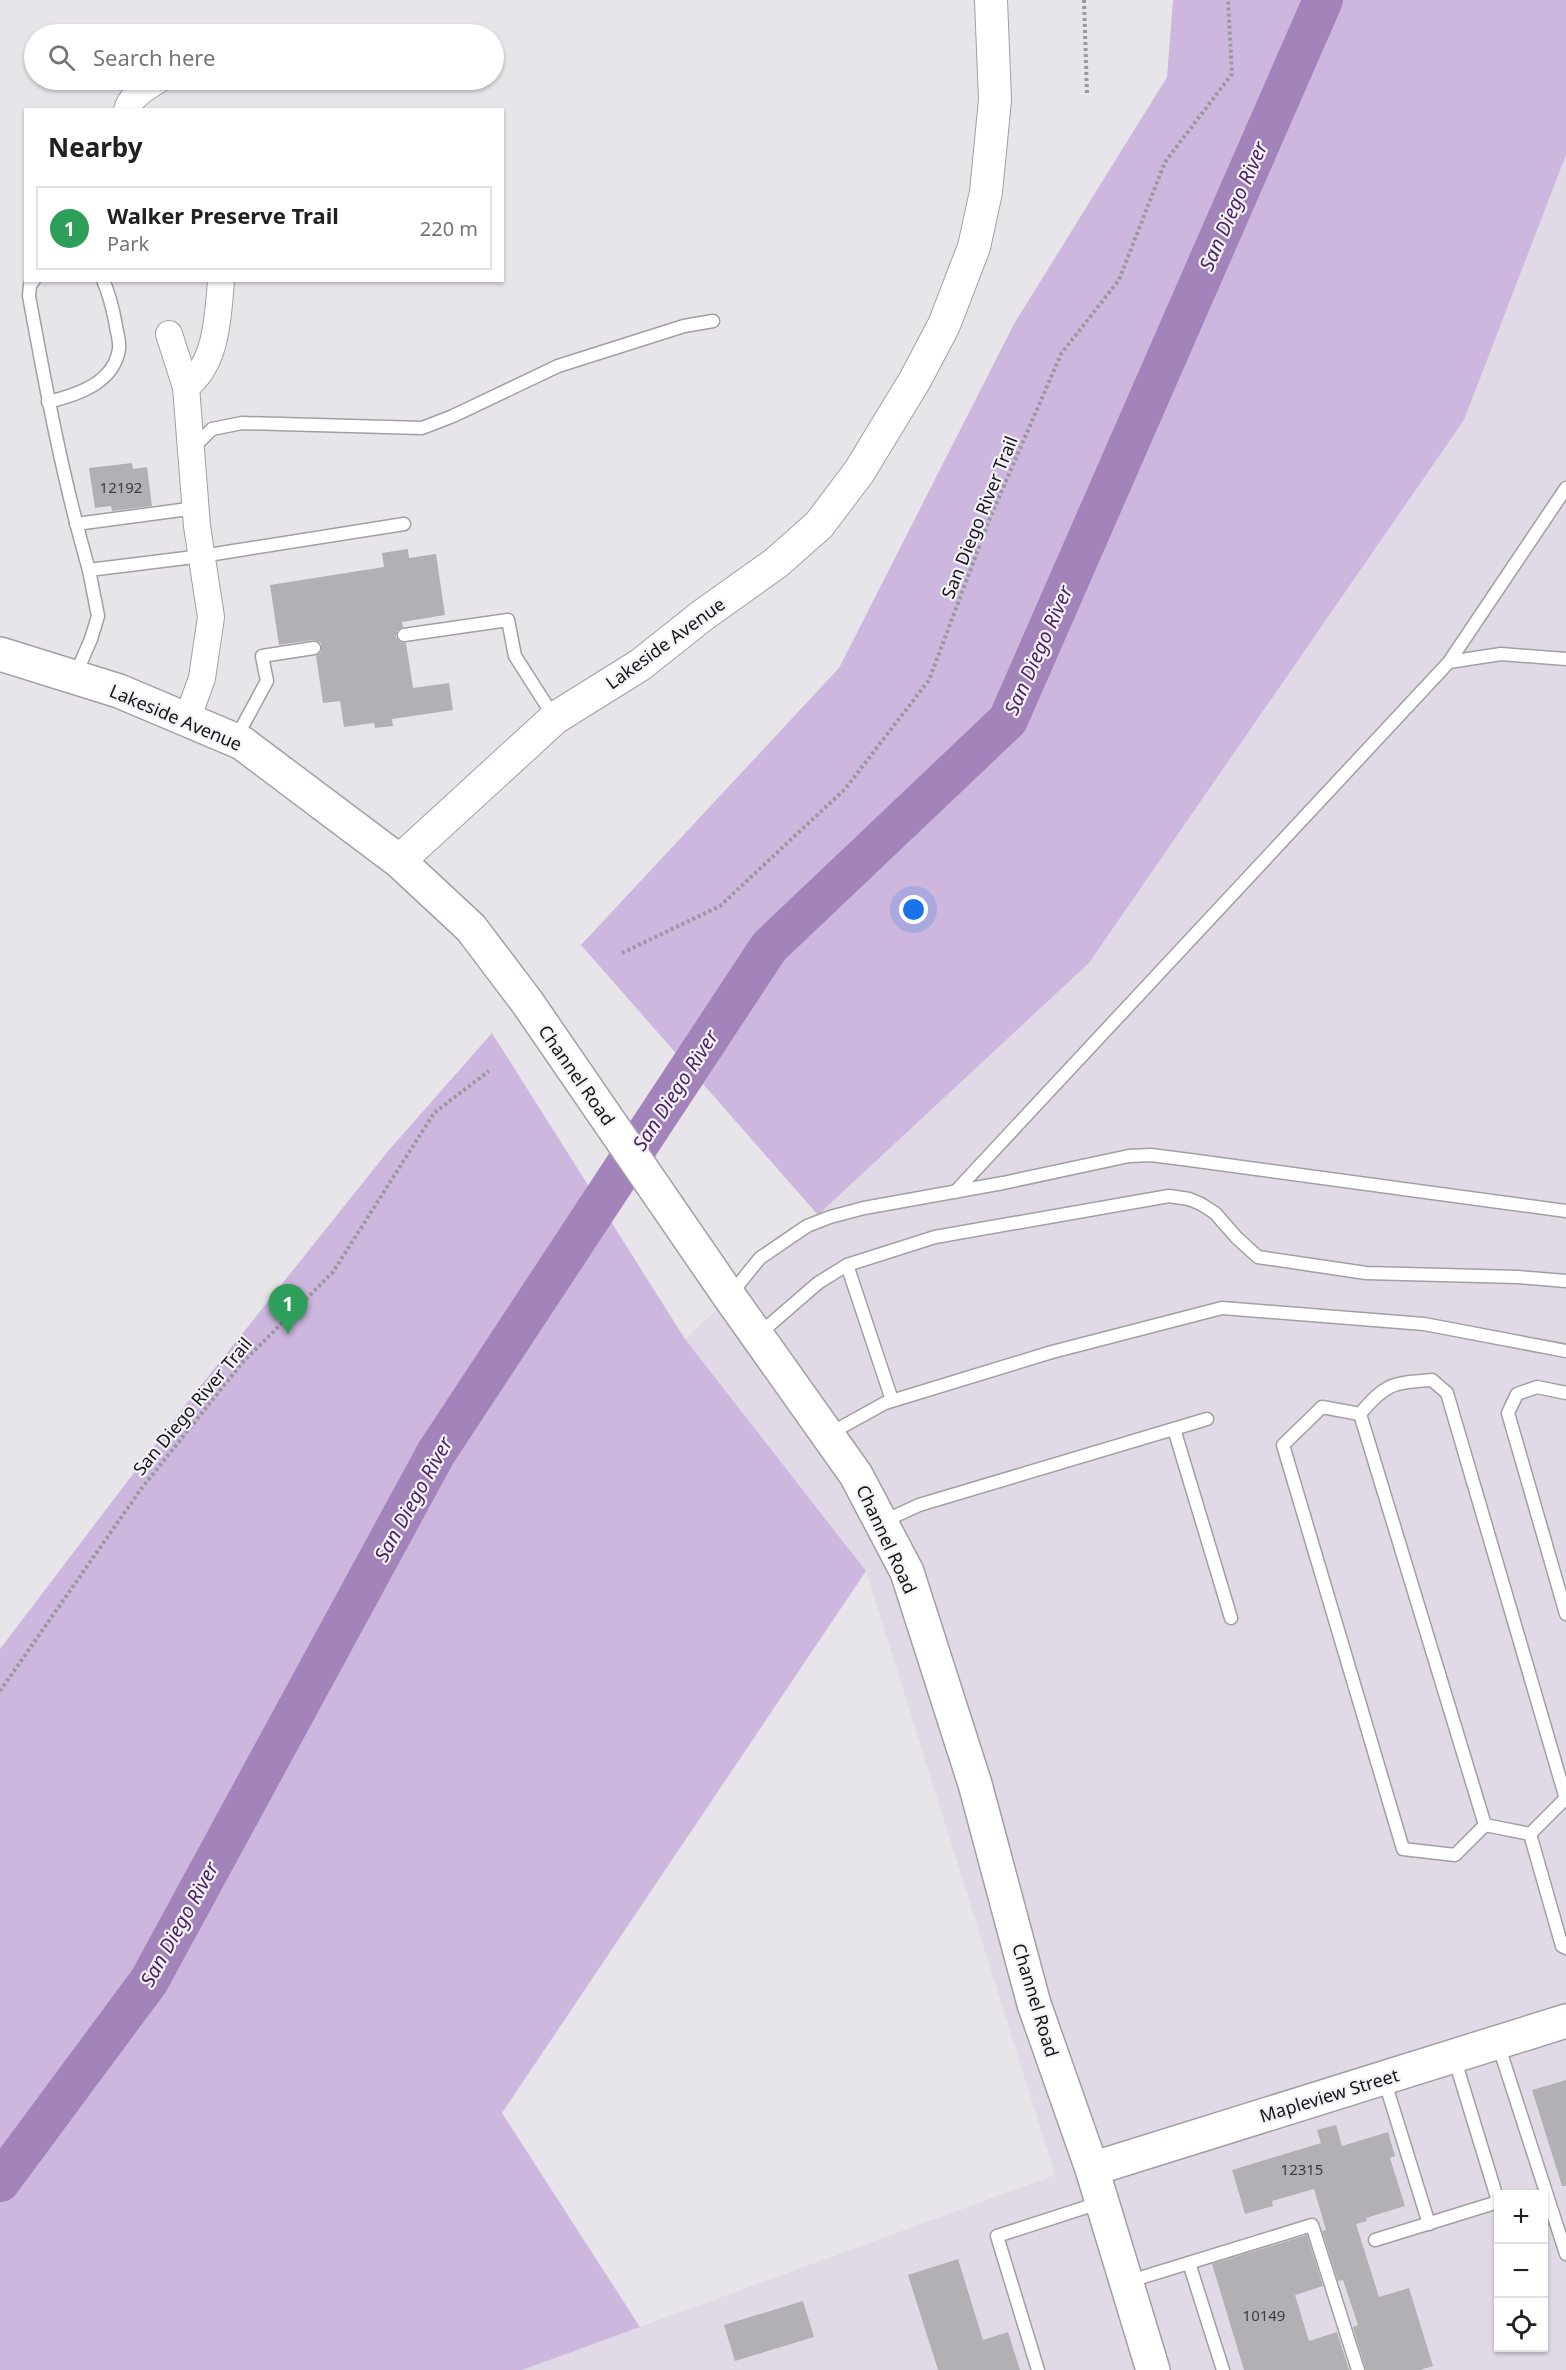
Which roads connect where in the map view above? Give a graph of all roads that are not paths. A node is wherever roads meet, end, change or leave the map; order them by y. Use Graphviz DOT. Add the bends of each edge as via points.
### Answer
graph roads {
  1 [pos="991,0"];
  2 [pos="142,90"];
  3 [pos="127,108"];
  4 [pos="32,282"];
  5 [pos="104,282"];
  6 [pos="221,282"];
  7 [pos="714,321"];
  8 [pos="169,334"];
  9 [pos="186,387"];
  10 [pos="48,402"];
  11 [pos="191,450"];
  12 [pos="1566,488"];
  13 [pos="196,508"];
  14 [pos="76,524"];
  15 [pos="404,524"];
  16 [pos="202,556"];
  17 [pos="89,570"];
  18 [pos="404,635"];
  19 [pos="314,648"];
  20 [pos="0,654"];
  21 [pos="1566,659"];
  22 [pos="1449,662"];
  23 [pos="74,677"];
  24 [pos="555,718"];
  25 [pos="187,720"];
  26 [pos="235,740"];
  27 [pos="399,861"];
  28 [pos="955,1192"];
  29 [pos="1566,1211"];
  30 [pos="847,1265"];
  31 [pos="1566,1281"];
  32 [pos="729,1296"];
  33 [pos="757,1335"];
  34 [pos="1566,1351"];
  35 [pos="1566,1393"];
  36 [pos="892,1400"];
  37 [pos="1360,1414"];
  38 [pos="1207,1419"];
  39 [pos="1174,1429"];
  40 [pos="828,1435"];
  41 [pos="881,1523"];
  42 [pos="1566,1614"];
  43 [pos="1231,1618"];
  44 [pos="1566,1798"];
  45 [pos="1485,1825"];
  46 [pos="1530,1834"];
  47 [pos="1566,1948"];
  48 [pos="1566,2021"];
  49 [pos="1498,2043"];
  50 [pos="1454,2057"];
  51 [pos="1384,2078"];
  52 [pos="1092,2169"];
  53 [pos="1494,2190"];
  54 [pos="1102,2202"];
  55 [pos="1494,2203"];
  56 [pos="1429,2224"];
  57 [pos="1375,2240"];
  58 [pos="1566,2254"];
  59 [pos="1189,2263"];
  60 [pos="1126,2282"];
  61 [pos="1038,2370"];
  62 [pos="1153,2370"];
  63 [pos="1223,2370"];
  64 [pos="1358,2370"];
  1 -- 24 [label="street, Lakeside Avenue" via="995,100 986,192 974,247 944,325 866,462 819,525 776,563 640,665"];
  2 -- 3 [label="street"];
  4 -- 10 [label="lane" via="29,296"];
  5 -- 10 [label="lane" via="113,308 119,346 117,360 93,386"];
  6 -- 9 [label="street" via="217,332 197,379"];
  7 -- 11 [label="lane" via="684,326 558,366 422,428 242,423 212,429"];
  8 -- 9 [label="street"];
  9 -- 11 [label="street"];
  10 -- 14 [label="lane"];
  11 -- 13 [label="street"];
  12 -- 22 [label="lane"];
  13 -- 14 [label="lane"];
  13 -- 16 [label="street"];
  14 -- 17 [label="lane"];
  15 -- 16 [label="lane"];
  16 -- 17 [label="lane"];
  16 -- 25 [label="street" via="211,617 202,678"];
  17 -- 23 [label="lane" via="98,616"];
  18 -- 24 [label="lane" via="508,620 514,656"];
  19 -- 26 [label="lane" via="262,656 267,681"];
  20 -- 23 [label="main road, Lakeside Avenue"];
  21 -- 22 [label="lane" via="1501,654"];
  22 -- 28 [label="lane"];
  23 -- 25 [label="main road, Lakeside Avenue"];
  24 -- 27 [label="street, Lakeside Avenue"];
  25 -- 26 [label="main road, Lakeside Avenue"];
  26 -- 27 [label="main road, Lakeside Avenue"];
  27 -- 32 [label="main road, Channel Road" via="471,928 543,1025"];
  28 -- 29 [label="lane" via="1129,1156 1151,1155"];
  28 -- 32 [label="lane" via="864,1208 807,1226 760,1258"];
  30 -- 31 [label="lane" via="935,1237 1169,1196 1201,1204 1215,1213 1258,1257 1366,1273"];
  30 -- 33 [label="lane" via="818,1283"];
  30 -- 36 [label="lane"];
  32 -- 33 [label="main road, Channel Road"];
  33 -- 40 [label="main road, Channel Road"];
  34 -- 36 [label="lane" via="1425,1324 1222,1308"];
  35 -- 42 [label="lane" via="1537,1387 1517,1394 1508,1413"];
  36 -- 40 [label="lane"];
  37 -- 44 [label="lane" via="1378,1392 1401,1382 1432,1380 1447,1392"];
  37 -- 45 [label="lane"];
  37 -- 45 [label="lane" via="1322,1407 1283,1445 1403,1849 1455,1855"];
  38 -- 39 [label="lane"];
  39 -- 41 [label="lane" via="919,1505"];
  39 -- 43 [label="lane"];
  40 -- 41 [label="main road, Channel Road" via="856,1475"];
  41 -- 52 [label="main road, Channel Road" via="907,1572 975,1784 1034,2004"];
  44 -- 46 [label="lane"];
  45 -- 46 [label="lane"];
  46 -- 47 [label="lane" via="1562,1946"];
  48 -- 49 [label="main road, Mapleview Street"];
  49 -- 50 [label="main road, Mapleview Street"];
  49 -- 58 [label="lane"];
  50 -- 51 [label="main road, Mapleview Street"];
  50 -- 53 [label="lane"];
  51 -- 52 [label="main road, Mapleview Street"];
  51 -- 56 [label="lane"];
  52 -- 54 [label="main road, Channel Road"];
  54 -- 60 [label="main road, Channel Road"];
  54 -- 61 [label="lane" via="997,2236"];
  55 -- 56 [label="lane"];
  56 -- 57 [label="lane"];
  59 -- 60 [label="lane"];
  59 -- 63 [label="lane"];
  59 -- 64 [label="lane" via="1312,2225"];
  60 -- 62 [label="main road, Channel Road"];
}
